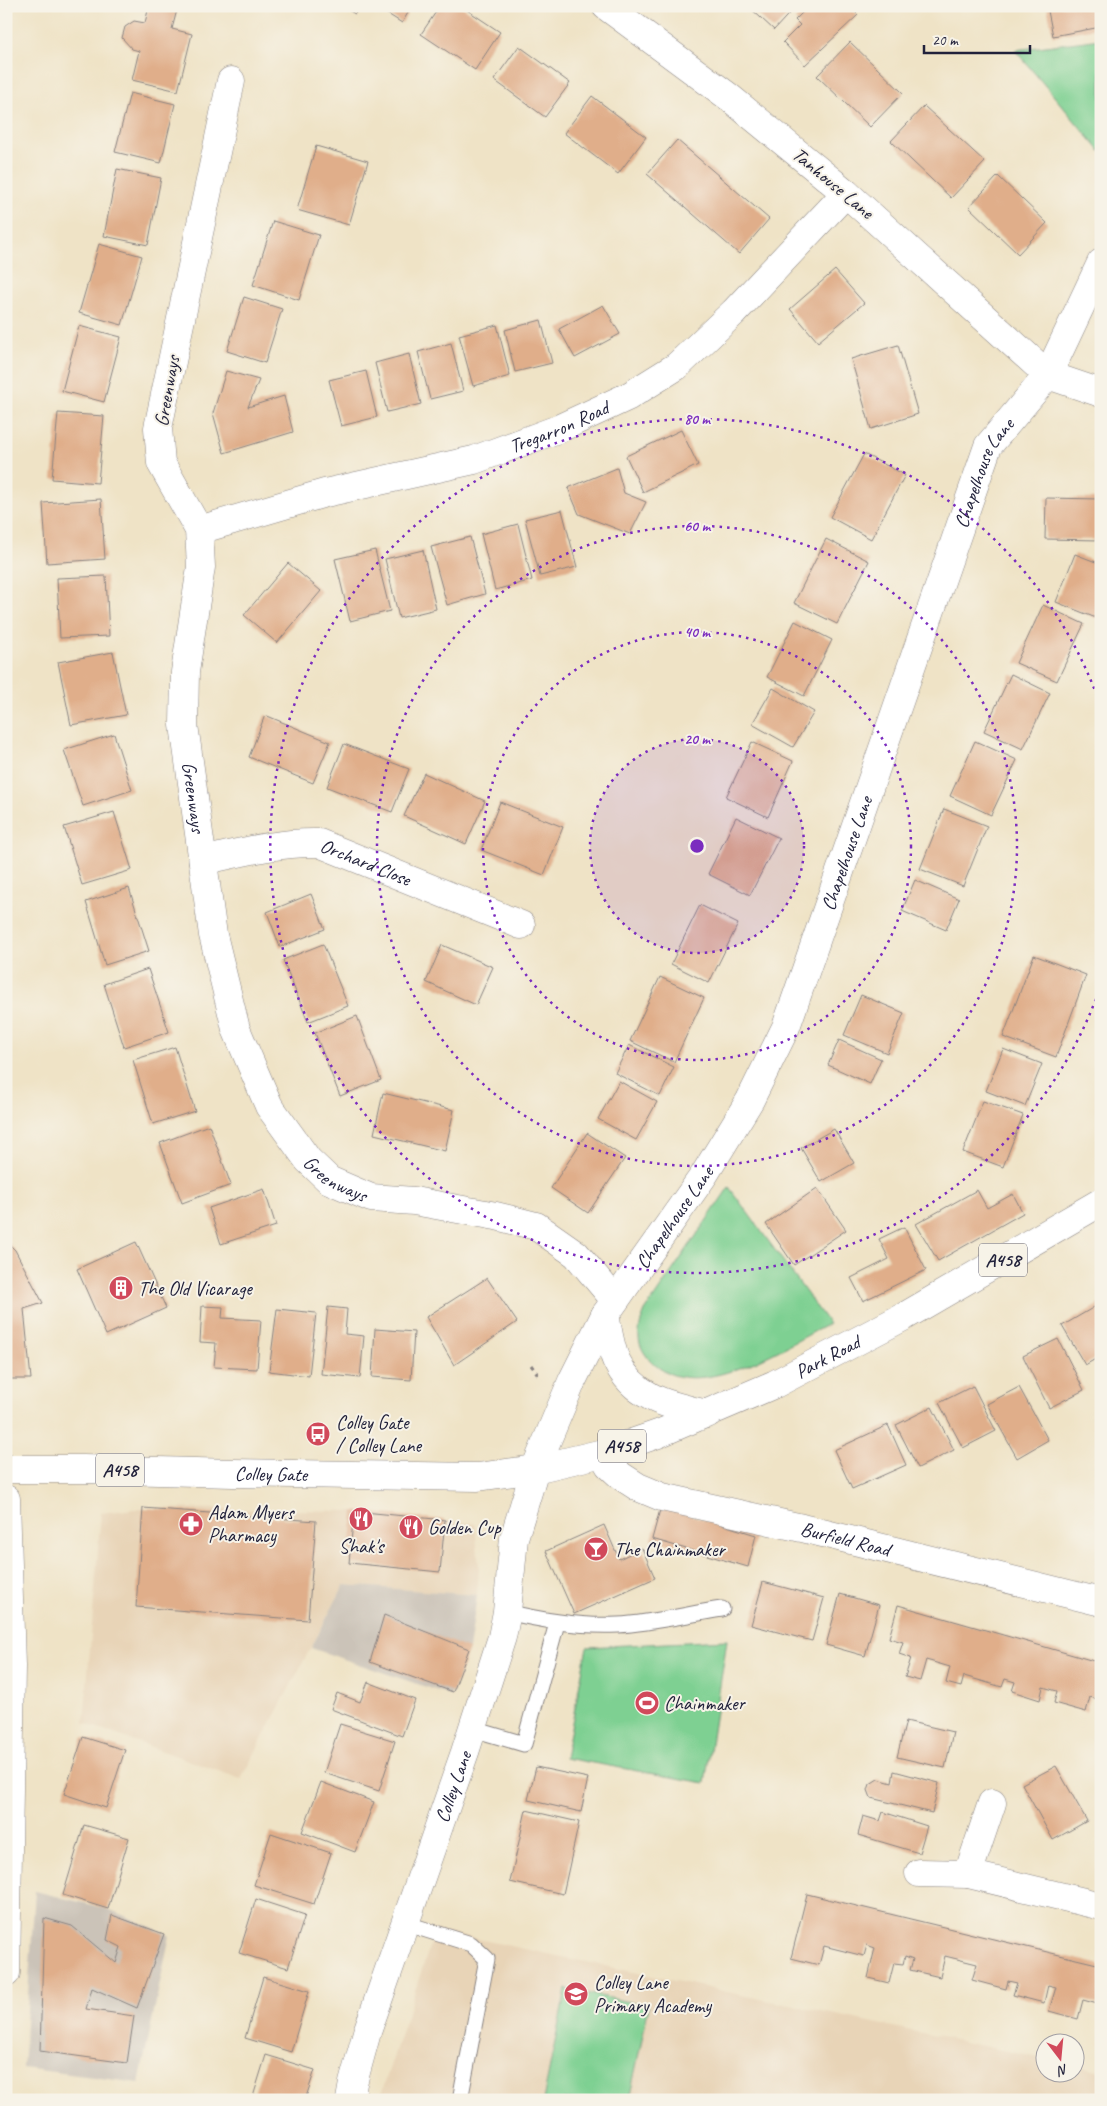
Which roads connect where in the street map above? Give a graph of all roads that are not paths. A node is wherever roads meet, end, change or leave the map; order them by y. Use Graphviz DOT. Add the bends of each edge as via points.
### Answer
graph roads {
  1 [pos="606,6"];
  2 [pos="231,81"];
  3 [pos="846,193"];
  4 [pos="1101,263"];
  5 [pos="1048,375"];
  6 [pos="1101,393"];
  7 [pos="199,530"];
  8 [pos="203,862"];
  9 [pos="521,925"];
  10 [pos="1101,1202"];
  11 [pos="610,1307"];
  12 [pos="707,1414"];
  13 [pos="603,1453"];
  14 [pos="534,1468"];
  15 [pos="6,1469"];
  16 [pos="6,1499"];
  17 [pos="1101,1602"];
  18 [pos="722,1609"];
  19 [pos="507,1612"];
  20 [pos="556,1623"];
  21 [pos="9,1666"];
  22 [pos="473,1729"];
  23 [pos="992,1803"];
  24 [pos="919,1872"];
  25 [pos="968,1874"];
  26 [pos="1101,1906"];
  27 [pos="404,1923"];
  28 [pos="6,1973"];
  29 [pos="350,2100"];
  30 [pos="460,2100"];
  1 -- 3 [label="main road, Tanhouse Lane" via="729,97"];
  2 -- 7 [label="main road, Greenways" via="158,428 161,463"];
  3 -- 5 [label="main road, Tanhouse Lane"];
  3 -- 7 [label="main road, Tregarron Road" via="734,312 676,366 629,396 558,430 474,460 325,493"];
  4 -- 5 [label="main road, Chapelhouse Lane"];
  5 -- 6 [label="main road"];
  5 -- 11 [label="main road, Chapelhouse Lane" via="988,446 786,1027 750,1100 704,1175"];
  7 -- 8 [label="main road, Greenways" via="201,567 185,672 184,725"];
  8 -- 9 [label="main road, Orchard Close" via="267,845 319,843"];
  8 -- 11 [label="main road, Greenways" via="213,935 236,1029 269,1106 308,1160 329,1180 371,1198 414,1201 536,1226 576,1254"];
  10 -- 12 [label="main road, Park Road / A458" via="905,1316 775,1384"];
  11 -- 12 [label="main road" via="616,1359 632,1385 643,1394 661,1401"];
  11 -- 14 [label="main road, Chapelhouse Lane" via="572,1380"];
  12 -- 13 [label="main road, Park Road / A458"];
  13 -- 14 [label="main road, Park Road / A458"];
  13 -- 17 [label="main road, Burfield Road" via="621,1476 662,1497 811,1530"];
  14 -- 15 [label="main road, Colley Gate / A458" via="478,1477"];
  14 -- 19 [label="main road, Colley Lane" via="514,1538"];
  16 -- 21 [label="main road"];
  18 -- 20 [label="lane" via="620,1625"];
  19 -- 20 [label="lane"];
  19 -- 22 [label="main road, Colley Lane"];
  20 -- 22 [label="lane" via="524,1744"];
  21 -- 28 [label="main road"];
  22 -- 27 [label="main road, Colley Lane"];
  23 -- 25 [label="main road"];
  24 -- 25 [label="main road"];
  25 -- 26 [label="main road"];
  27 -- 29 [label="main road, Colley Lane" via="367,2032"];
  27 -- 30 [label="lane" via="471,1944 487,1959"];
}
